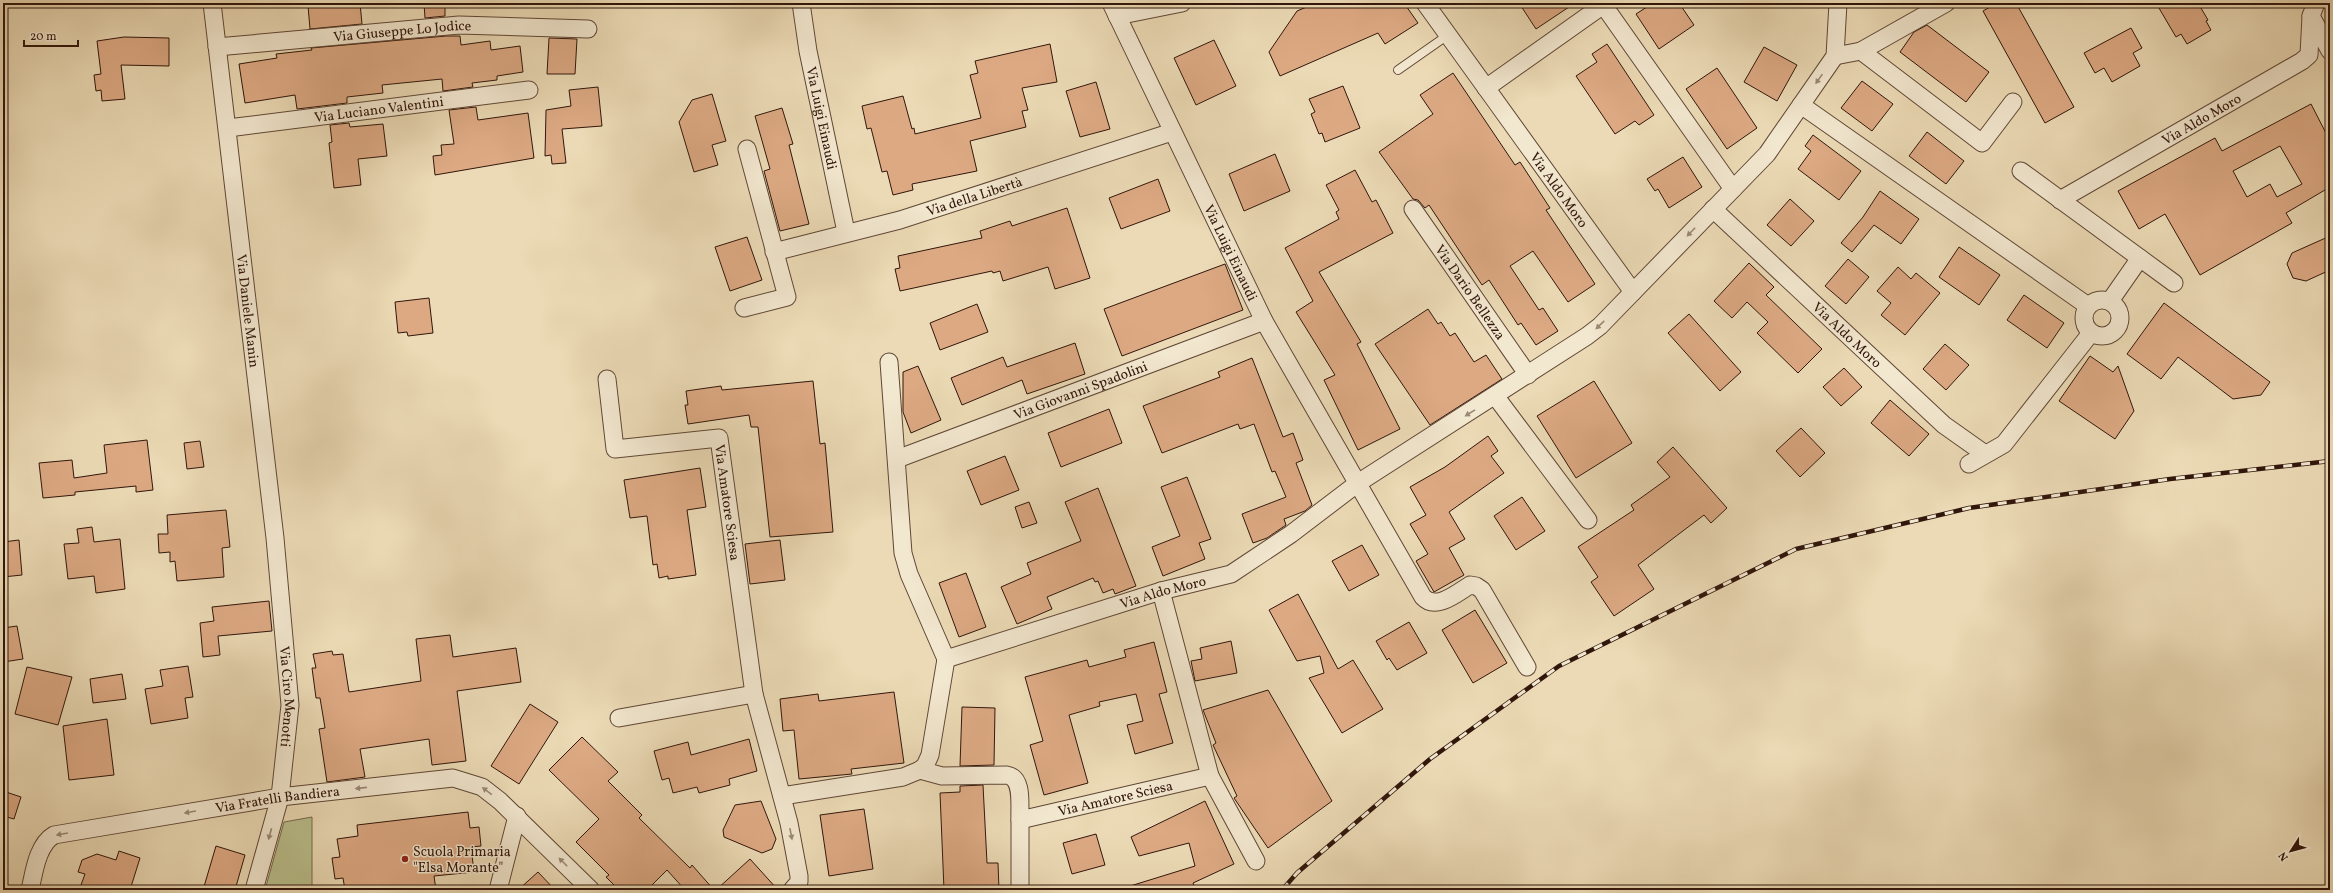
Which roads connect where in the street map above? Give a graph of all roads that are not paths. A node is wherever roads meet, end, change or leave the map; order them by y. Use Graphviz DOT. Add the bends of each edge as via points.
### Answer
graph roads {
  1 [pos="212,3"];
  2 [pos="801,3"];
  3 [pos="1182,3"];
  4 [pos="1425,3"];
  5 [pos="1838,3"];
  6 [pos="1946,3"];
  7 [pos="1604,4"];
  8 [pos="1114,10"];
  9 [pos="2314,10"];
  10 [pos="588,29"];
  11 [pos="1448,35"];
  12 [pos="217,48"];
  13 [pos="1861,51"];
  14 [pos="2330,51"];
  15 [pos="1835,56"];
  16 [pos="1398,70"];
  17 [pos="1486,88"];
  18 [pos="529,90"];
  19 [pos="2012,102"];
  20 [pos="1801,105"];
  21 [pos="228,128"];
  22 [pos="1172,132"];
  23 [pos="747,149"];
  24 [pos="2021,171"];
  25 [pos="1733,189"];
  26 [pos="2060,200"];
  27 [pos="1413,209"];
  28 [pos="1713,209"];
  29 [pos="846,232"];
  30 [pos="774,252"];
  31 [pos="2140,258"];
  32 [pos="2174,283"];
  33 [pos="1633,292"];
  34 [pos="2110,302"];
  35 [pos="2088,306"];
  36 [pos="744,308"];
  37 [pos="1264,321"];
  38 [pos="2091,333"];
  39 [pos="889,362"];
  40 [pos="1528,375"];
  41 [pos="607,379"];
  42 [pos="1496,397"];
  43 [pos="1986,454"];
  44 [pos="897,459"];
  45 [pos="1969,464"];
  46 [pos="1358,484"];
  47 [pos="1588,520"];
  48 [pos="1161,591"];
  49 [pos="283,620"];
  50 [pos="946,659"];
  51 [pos="1527,667"];
  52 [pos="754,694"];
  53 [pos="619,718"];
  54 [pos="920,770"];
  55 [pos="1210,776"];
  56 [pos="782,796"];
  57 [pos="280,797"];
  58 [pos="517,816"];
  59 [pos="1020,820"];
  60 [pos="1256,861"];
  61 [pos="30,890"];
  62 [pos="254,890"];
  63 [pos="498,890"];
  64 [pos="591,890"];
  65 [pos="792,890"];
  66 [pos="1020,890"];
  1 -- 12 [label="street, Via Daniele Manin"];
  2 -- 29 [label="street, Via Luigi Einaudi" via="808,51"];
  3 -- 8 [label="street, Via Luigi Einaudi"];
  4 -- 11 [label="street, Via Aldo Moro"];
  5 -- 15 [label="street"];
  6 -- 13 [label="street"];
  7 -- 17 [label="street"];
  7 -- 25 [label="street"];
  8 -- 22 [label="street, Via Luigi Einaudi"];
  9 -- 14 [label="street"];
  9 -- 26 [label="street, Via Aldo Moro" via="2309,55 2302,61"];
  10 -- 12 [label="street, Via Giuseppe Lo Jodice" via="459,25"];
  11 -- 16 [label="lane"];
  11 -- 17 [label="street, Via Aldo Moro"];
  12 -- 21 [label="street, Via Daniele Manin"];
  13 -- 15 [label="street"];
  13 -- 19 [label="street" via="1982,143"];
  15 -- 20 [label="street, Via Aldo Moro, one-way"];
  17 -- 33 [label="street, Via Aldo Moro"];
  18 -- 21 [label="street, Via Luciano Valentini"];
  20 -- 25 [label="street, Via Aldo Moro" via="1767,154"];
  20 -- 35 [label="street"];
  21 -- 49 [label="street, Via Daniele Manin"];
  22 -- 29 [label="street, Via della Libertà" via="900,220"];
  22 -- 37 [label="street, Via Luigi Einaudi"];
  23 -- 30 [label="street"];
  24 -- 26 [label="street"];
  25 -- 28 [label="street, Via Aldo Moro"];
  26 -- 31 [label="street"];
  27 -- 40 [label="street, Via Dario Bellezza"];
  28 -- 33 [label="street, Via Aldo Moro, one-way"];
  28 -- 43 [label="street, Via Aldo Moro" via="1944,425"];
  29 -- 30 [label="street, Via della Libertà"];
  30 -- 36 [label="street" via="787,297"];
  31 -- 32 [label="street"];
  31 -- 34 [label="street"];
  33 -- 40 [label="street, Via Aldo Moro, one-way" via="1594,331"];
  34 -- 35 [label="street" via="2098,300"];
  34 -- 38 [label="street" via="2120,316 2117,328 2102,336"];
  35 -- 38 [label="street" via="2083,317"];
  37 -- 44 [label="street, Via Giovanni Spadolini"];
  37 -- 46 [label="street, Via Luigi Einaudi"];
  38 -- 43 [label="street" via="2004,444"];
  39 -- 44 [label="street"];
  40 -- 42 [label="street, Via Aldo Moro"];
  41 -- 52 [label="street, Via Amatore Sciesa" via="615,449 719,438"];
  42 -- 46 [label="street, Via Aldo Moro, one-way"];
  42 -- 47 [label="street"];
  43 -- 45 [label="street"];
  44 -- 50 [label="street" via="903,553 909,574"];
  46 -- 48 [label="street, Via Aldo Moro" via="1241,569 1214,580"];
  46 -- 51 [label="street" via="1423,597 1432,603 1440,602 1470,585 1482,590"];
  48 -- 50 [label="street, Via Aldo Moro"];
  48 -- 55 [label="street"];
  49 -- 57 [label="street, Via Ciro Menotti" via="290,705"];
  50 -- 54 [label="street" via="930,755"];
  52 -- 53 [label="street"];
  52 -- 56 [label="street, Via Amatore Sciesa"];
  54 -- 56 [label="street" via="904,777"];
  54 -- 59 [label="street" via="942,776 1011,776 1018,784"];
  55 -- 59 [label="street, Via Amatore Sciesa"];
  55 -- 60 [label="street"];
  56 -- 65 [label="street, Via Amatore Sciesa, one-way" via="799,876 799,882"];
  58 -- 57 [label="street, Via Fratelli Bandiera, one-way" via="482,787 453,778"];
  57 -- 61 [label="street, Via Fratelli Bandiera, one-way" via="54,835 45,842 39,855"];
  57 -- 62 [label="street, Via Ciro Menotti, one-way"];
  58 -- 63 [label="street"];
  64 -- 58 [label="street, Via Fratelli Bandiera, one-way"];
  59 -- 66 [label="street"];
}
